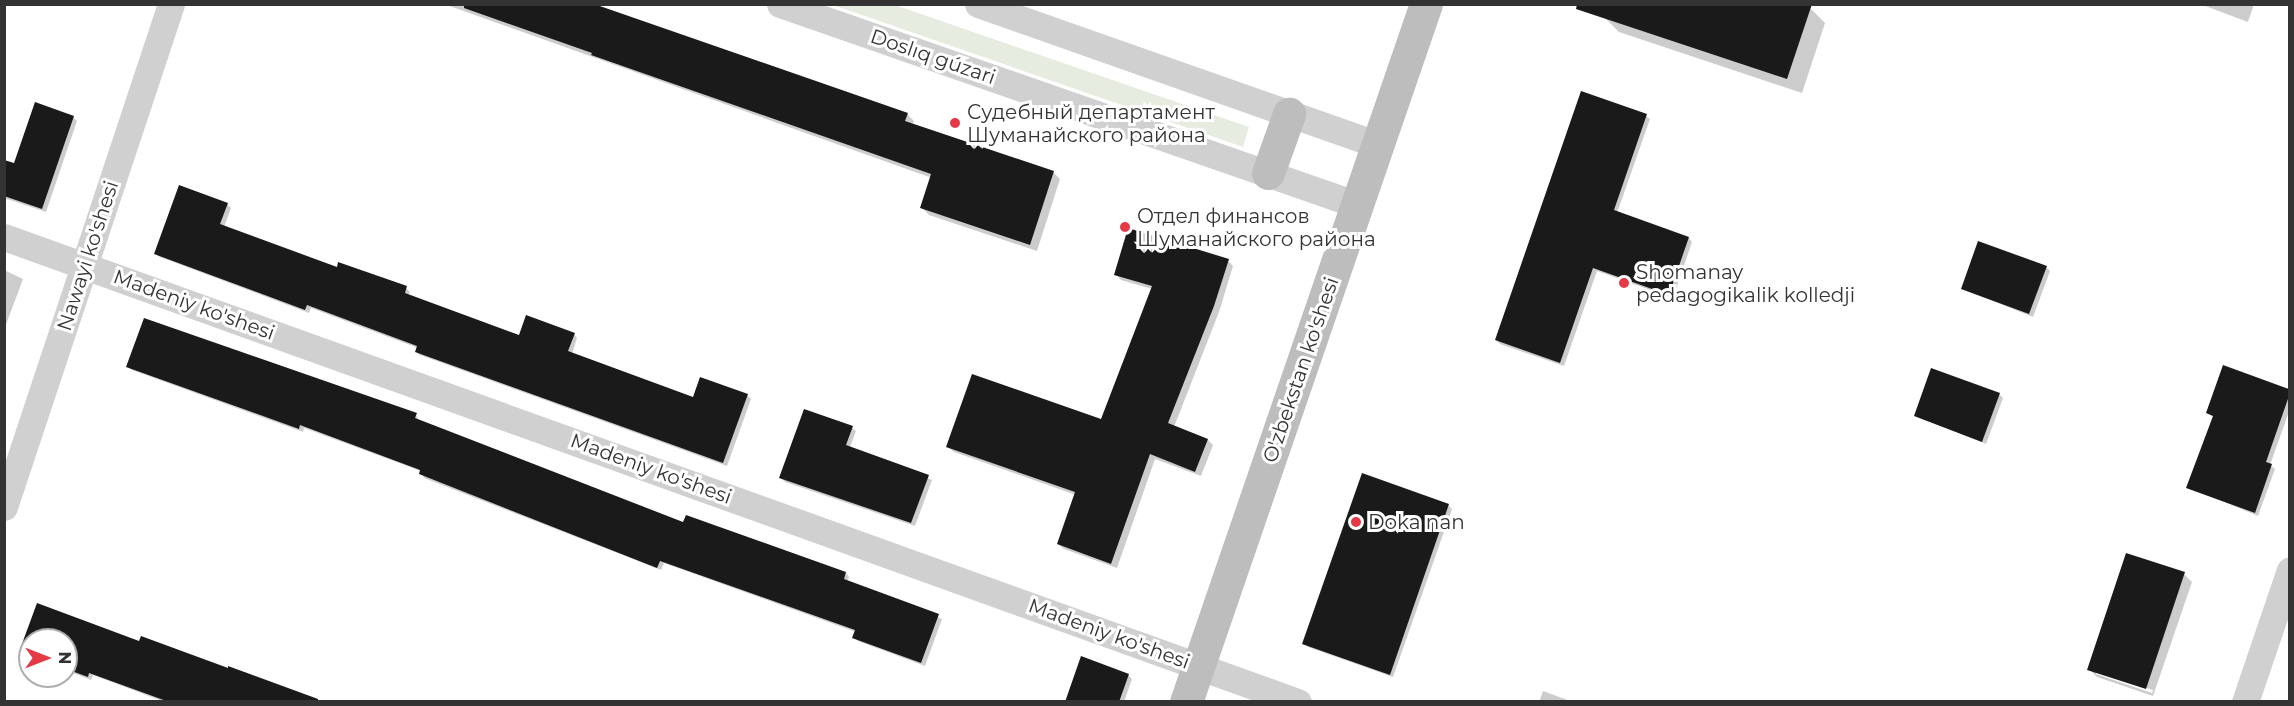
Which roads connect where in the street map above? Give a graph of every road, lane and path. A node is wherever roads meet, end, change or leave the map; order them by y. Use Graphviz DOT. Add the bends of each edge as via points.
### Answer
graph roads {
  1 [pos="171,4"];
  2 [pos="780,4"];
  3 [pos="978,4"];
  4 [pos="1426,4"];
  5 [pos="1289,114"];
  6 [pos="1378,146"];
  7 [pos="1268,173"];
  8 [pos="1358,205"];
  9 [pos="4,237"];
  10 [pos="85,266"];
  11 [pos="4,507"];
  12 [pos="2289,570"];
  13 [pos="1198,666"];
  14 [pos="1186,702"];
  15 [pos="1298,702"];
  16 [pos="2245,702"];
  1 -- 10 [label="street, Nawayi ko'shesi"];
  2 -- 7 [label="street, Doslıq gúzari"];
  3 -- 5 [label="street"];
  4 -- 6 [label="main road, O'zbekstan ko'shesi"];
  5 -- 6 [label="street"];
  5 -- 7 [label="main road"];
  6 -- 8 [label="main road, O'zbekstan ko'shesi"];
  7 -- 8 [label="street, Doslıq gúzari"];
  8 -- 13 [label="main road, O'zbekstan ko'shesi"];
  9 -- 10 [label="street, Madeniy ko'shesi"];
  10 -- 11 [label="street, Nawayi ko'shesi"];
  10 -- 13 [label="street, Madeniy ko'shesi"];
  12 -- 16 [label="street"];
  13 -- 14 [label="main road, O'zbekstan ko'shesi"];
  13 -- 15 [label="street, Madeniy ko'shesi"];
}
